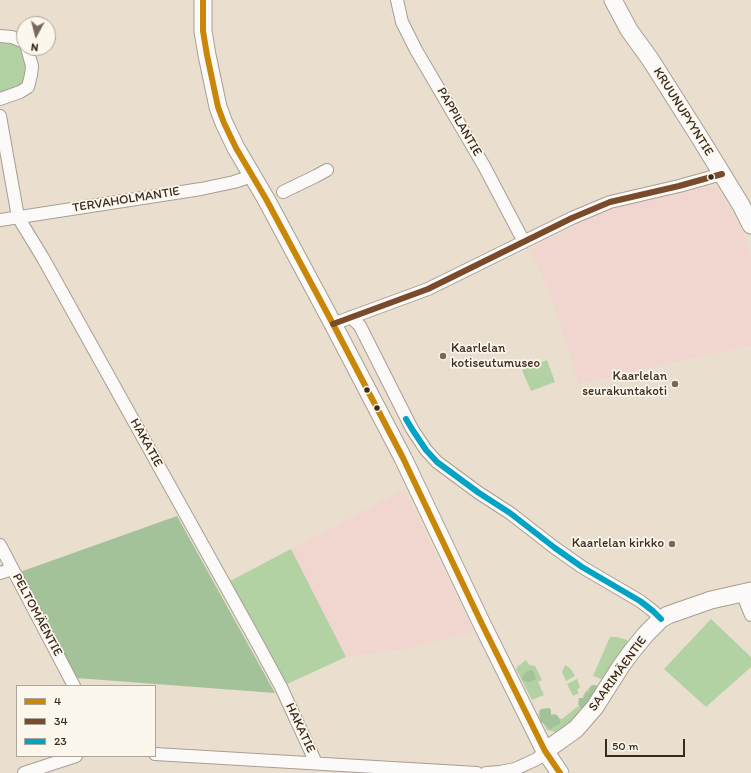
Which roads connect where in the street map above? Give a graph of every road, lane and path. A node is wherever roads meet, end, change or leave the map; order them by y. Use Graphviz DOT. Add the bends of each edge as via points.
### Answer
graph roads {
  1 [pos="203,0"];
  2 [pos="397,0"];
  3 [pos="613,0"];
  4 [pos="0,36"];
  5 [pos="16,39"];
  6 [pos="29,56"];
  7 [pos="0,99"];
  8 [pos="0,116"];
  9 [pos="326,170"];
  10 [pos="722,174"];
  11 [pos="252,176"];
  12 [pos="283,192"];
  13 [pos="18,217"];
  14 [pos="0,220"];
  15 [pos="751,225"];
  16 [pos="524,242"];
  17 [pos="351,317"];
  18 [pos="333,324"];
  19 [pos="0,545"];
  20 [pos="12,569"];
  21 [pos="0,573"];
  22 [pos="747,592"];
  23 [pos="751,615"];
  24 [pos="661,619"];
  25 [pos="73,685"];
  26 [pos="545,751"];
  27 [pos="156,754"];
  28 [pos="73,757"];
  29 [pos="316,763"];
  30 [pos="24,773"];
  31 [pos="477,773"];
  32 [pos="486,773"];
  33 [pos="560,773"];
  1 -- 11 [label="main road" via="203,31 218,107"];
  2 -- 16 [label="street, PAPPILANTIE" via="402,22 416,50 484,166"];
  3 -- 10 [label="main road, KRUUNUPYYNTIE" via="629,30"];
  4 -- 5 [label="street"];
  6 -- 7 [label="street" via="32,66 28,87"];
  8 -- 13 [label="street, HAKATIE"];
  9 -- 12 [label="street"];
  10 -- 15 [label="main road, KRUUNUPYYNTIE"];
  10 -- 16 [label="street" via="610,202"];
  11 -- 13 [label="street, TERVAHOLMANTIE" via="201,189"];
  11 -- 18 [label="main road"];
  13 -- 14 [label="street, TERVAHOLMANTIE"];
  13 -- 29 [label="street, HAKATIE" via="251,632 281,687"];
  16 -- 17 [label="street" via="428,289"];
  17 -- 18 [label="street"];
  17 -- 24 [label="street" via="360,326 412,430 437,462 582,567 640,601"];
  18 -- 26 [label="main road" via="403,458"];
  19 -- 20 [label="street, PELTOMÄENTIE"];
  20 -- 21 [label="street"];
  20 -- 25 [label="street, PELTOMÄENTIE"];
  22 -- 23 [label="street"];
  22 -- 24 [label="main road, SAARIMÄENTIE" via="711,600"];
  24 -- 26 [label="main road, SAARIMÄENTIE" via="632,651 595,707 576,729"];
  26 -- 32 [label="street" via="537,759 515,769"];
  26 -- 33 [label="main road"];
  27 -- 29 [label="street"];
  28 -- 30 [label="street"];
  29 -- 31 [label="street"];
}
